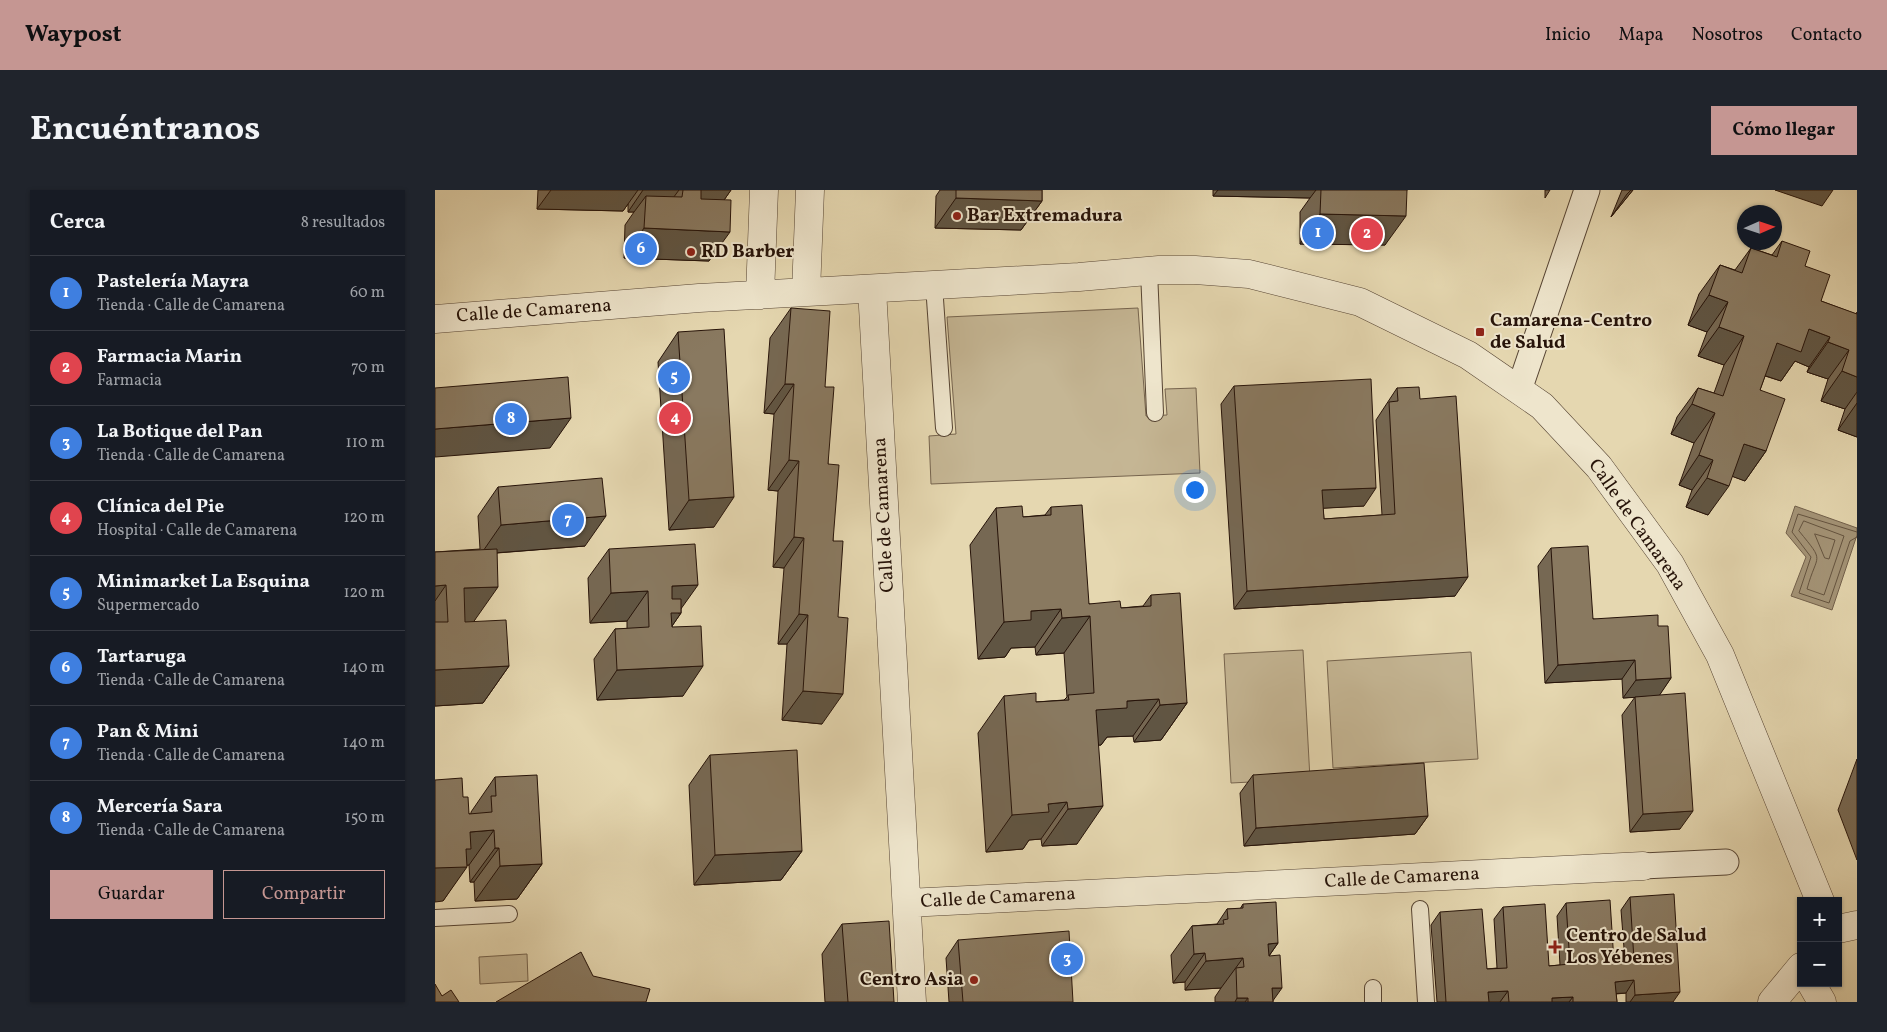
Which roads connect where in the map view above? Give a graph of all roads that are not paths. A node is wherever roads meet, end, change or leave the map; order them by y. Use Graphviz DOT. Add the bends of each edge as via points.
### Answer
graph roads {
  1 [pos="764,190"];
  2 [pos="810,190"];
  3 [pos="1587,190"];
  4 [pos="1149,271"];
  5 [pos="934,286"];
  6 [pos="872,289"];
  7 [pos="806,292"];
  8 [pos="760,295"];
  9 [pos="435,319"];
  10 [pos="1519,390"];
  11 [pos="1155,413"];
  12 [pos="944,428"];
  13 [pos="1726,862"];
  14 [pos="1643,866"];
  15 [pos="1819,897"];
  16 [pos="907,903"];
  17 [pos="1420,909"];
  18 [pos="509,914"];
  19 [pos="435,918"];
  20 [pos="1857,925"];
  21 [pos="1842,928"];
  22 [pos="1797,972"];
  23 [pos="1813,987"];
  24 [pos="912,1002"];
  25 [pos="1426,1002"];
  26 [pos="1772,1002"];
  27 [pos="1822,1002"];
  1 -- 8 [label="street"];
  2 -- 7 [label="street"];
  3 -- 10 [label="street"];
  4 -- 5 [label="street, Calle de Camarena"];
  4 -- 10 [label="street, Calle de Camarena" via="1249,274 1360,302 1469,355"];
  4 -- 11 [label="lane"];
  5 -- 6 [label="street, Calle de Camarena"];
  5 -- 12 [label="lane"];
  6 -- 7 [label="street, Calle de Camarena"];
  6 -- 16 [label="street, Calle de Camarena"];
  7 -- 8 [label="street, Calle de Camarena"];
  8 -- 9 [label="street, Calle de Camarena"];
  10 -- 15 [label="street, Calle de Camarena" via="1542,406 1599,467 1669,564 1720,656"];
  13 -- 14 [label="street"];
  14 -- 16 [label="street, Calle de Camarena"];
  16 -- 24 [label="street"];
  17 -- 25 [label="lane"];
  18 -- 19 [label="lane"];
  20 -- 21 [label="street"];
  22 -- 26 [label="street"];
  23 -- 27 [label="street"];
}
